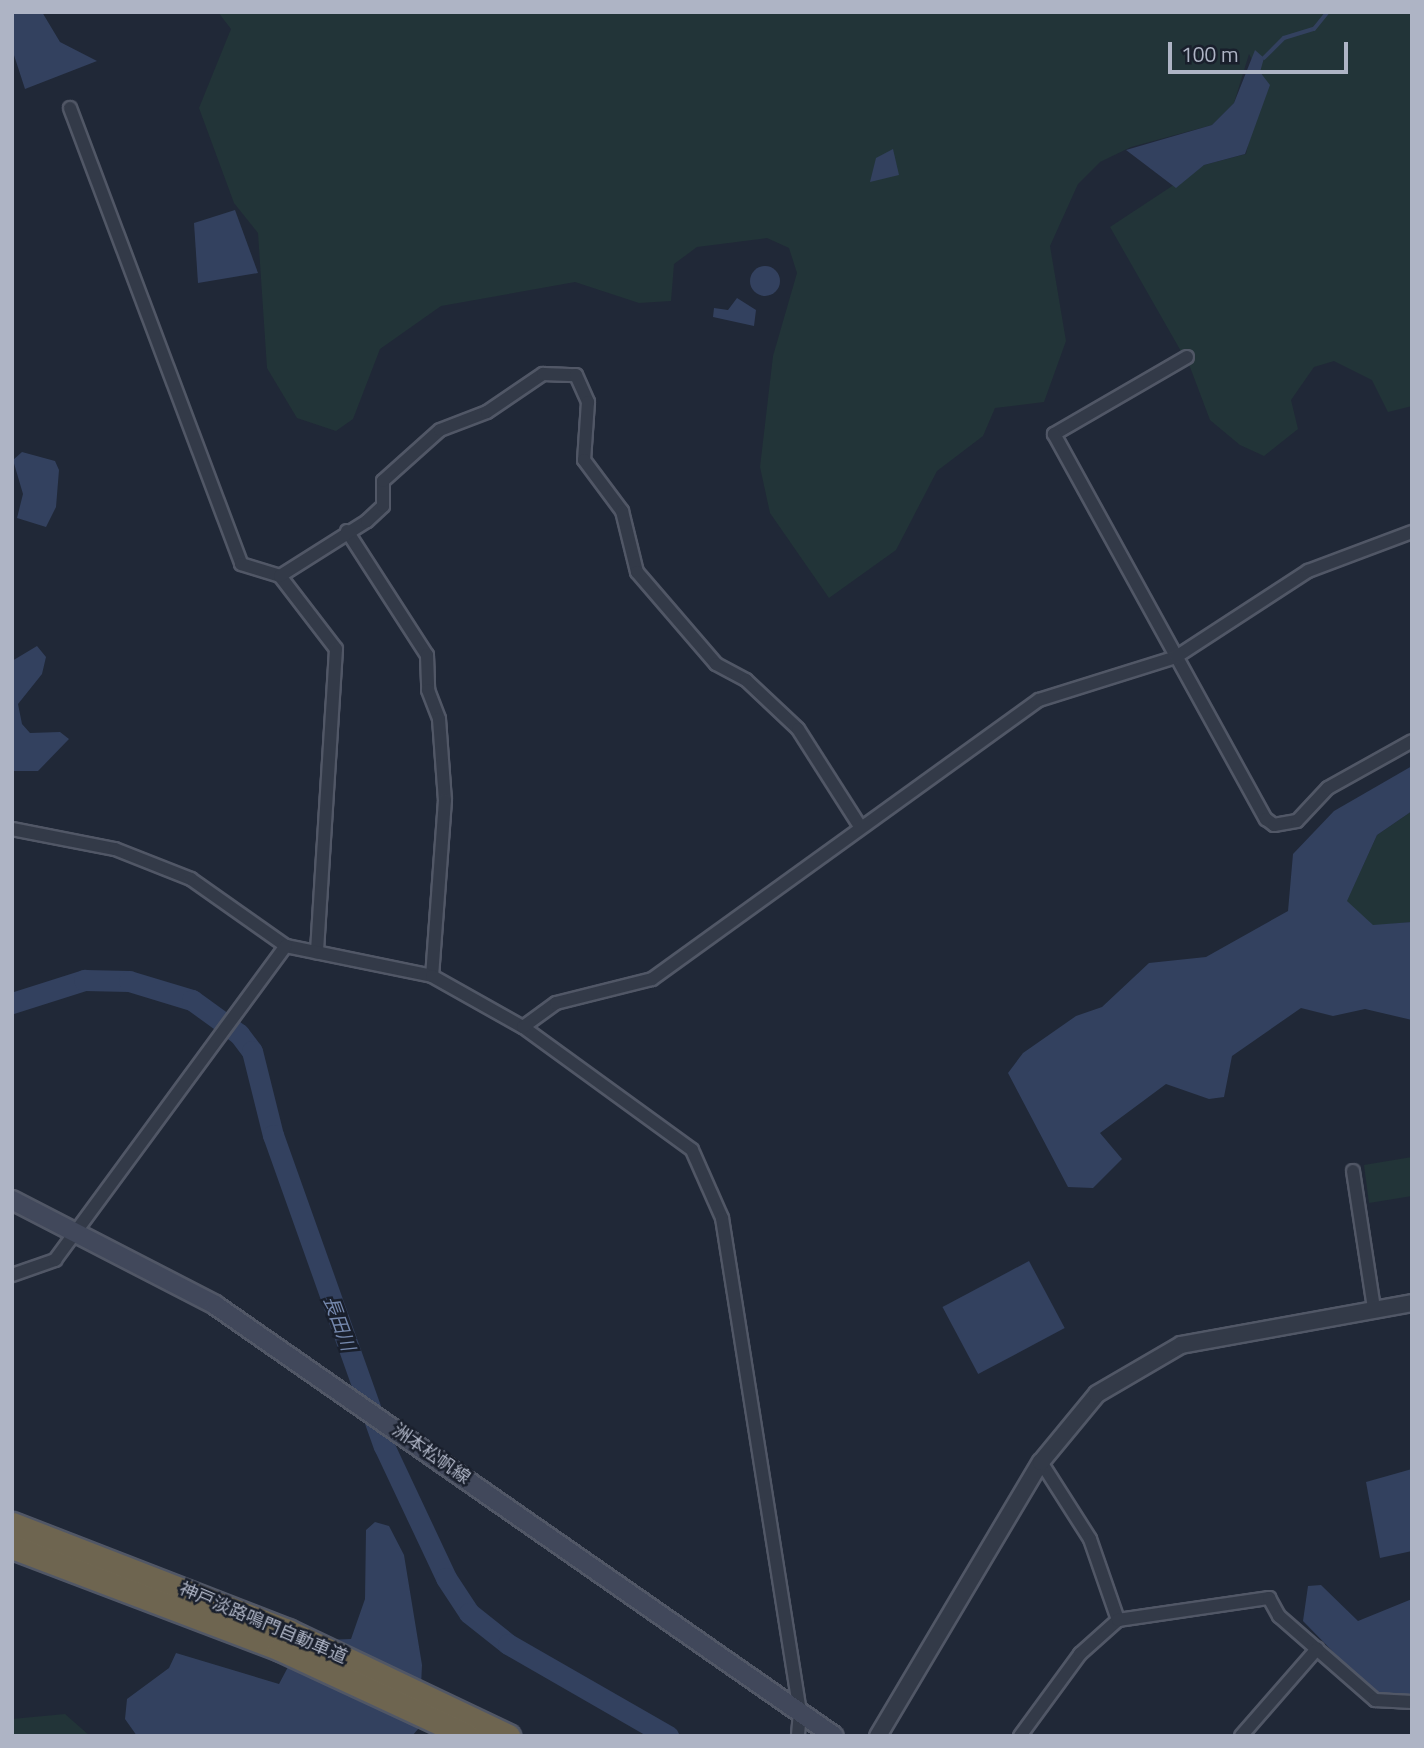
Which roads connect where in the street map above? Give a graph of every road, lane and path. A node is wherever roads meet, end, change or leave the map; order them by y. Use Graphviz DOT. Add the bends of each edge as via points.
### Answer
graph roads {
  1 [pos="70,108"];
  2 [pos="1187,357"];
  3 [pos="347,531"];
  4 [pos="1411,534"];
  5 [pos="279,576"];
  6 [pos="1176,657"];
  7 [pos="1412,741"];
  8 [pos="861,828"];
  9 [pos="12,829"];
  10 [pos="286,946"];
  11 [pos="317,952"];
  12 [pos="432,976"];
  13 [pos="523,1027"];
  14 [pos="1353,1171"];
  15 [pos="12,1200"];
  16 [pos="77,1232"];
  17 [pos="12,1275"];
  18 [pos="1412,1303"];
  19 [pos="1374,1308"];
  20 [pos="1041,1462"];
  21 [pos="12,1524"];
  22 [pos="12,1547"];
  23 [pos="1118,1620"];
  24 [pos="284,1640"];
  25 [pos="1317,1649"];
  26 [pos="1412,1702"];
  27 [pos="800,1712"];
  28 [pos="461,1726"];
  29 [pos="508,1736"];
  30 [pos="798,1736"];
  31 [pos="834,1736"];
  32 [pos="878,1736"];
  33 [pos="1020,1736"];
  34 [pos="1241,1736"];
  1 -- 5 [label="street" via="241,564"];
  2 -- 6 [label="street" via="1054,434"];
  3 -- 5 [label="street"];
  3 -- 8 [label="street" via="383,506 383,481 440,430 487,412 543,374 576,375 588,402 584,460 622,511 637,572 716,664 746,680 798,729"];
  3 -- 12 [label="street" via="427,655 428,690 439,719 446,800"];
  4 -- 6 [label="street" via="1308,571"];
  5 -- 11 [label="street" via="336,649"];
  6 -- 7 [label="street" via="1274,825 1297,821 1328,788"];
  6 -- 8 [label="street" via="1039,700"];
  8 -- 13 [label="street" via="652,979 556,1003"];
  9 -- 10 [label="street" via="115,849 191,880"];
  10 -- 11 [label="street"];
  10 -- 16 [label="street"];
  11 -- 12 [label="street"];
  12 -- 13 [label="street"];
  13 -- 27 [label="street" via="692,1150 717,1200"];
  14 -- 19 [label="street"];
  15 -- 16 [label="main road, 洲本松帆線"];
  16 -- 17 [label="street" via="55,1260"];
  16 -- 27 [label="main road, 洲本松帆線" via="215,1305"];
  18 -- 19 [label="street"];
  19 -- 20 [label="street" via="1181,1345 1150,1359 1097,1394"];
  20 -- 23 [label="street" via="1090,1539"];
  20 -- 32 [label="street"];
  21 -- 24 [label="highway, 神戸淡路鳴門自動車道"];
  22 -- 24 [label="highway, 神戸淡路鳴門自動車道"];
  23 -- 25 [label="street" via="1269,1598 1279,1616"];
  23 -- 33 [label="street" via="1080,1654"];
  24 -- 28 [label="highway, 神戸淡路鳴門自動車道"];
  25 -- 26 [label="street" via="1375,1700"];
  25 -- 34 [label="street"];
  27 -- 30 [label="street"];
  27 -- 31 [label="main road, 洲本松帆線"];
  28 -- 29 [label="highway, 神戸淡路鳴門自動車道"];
}
